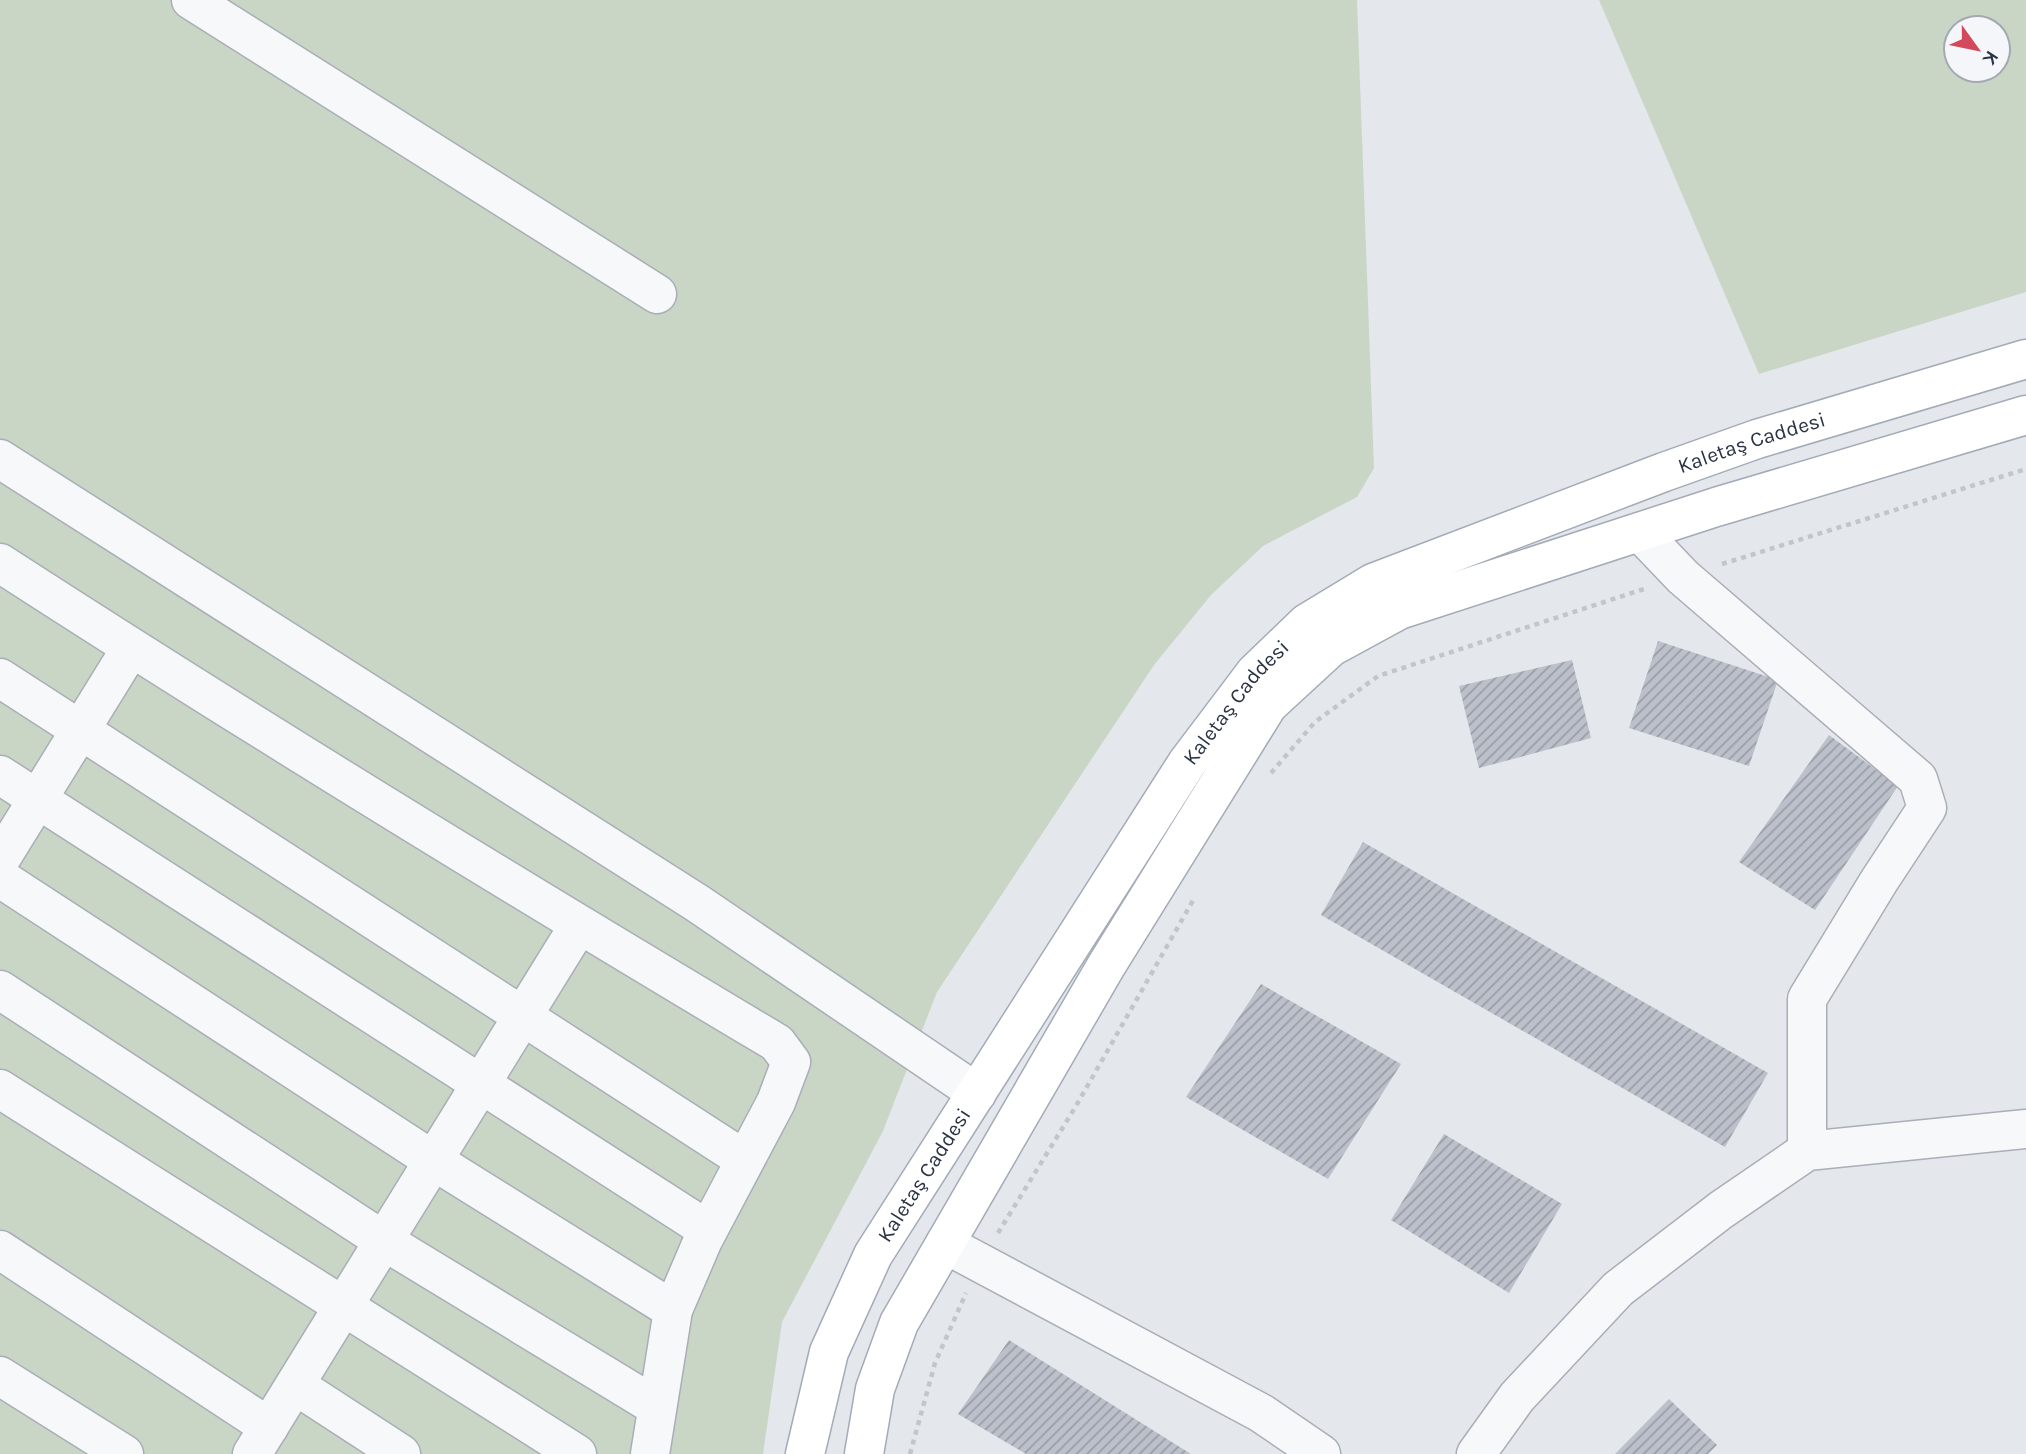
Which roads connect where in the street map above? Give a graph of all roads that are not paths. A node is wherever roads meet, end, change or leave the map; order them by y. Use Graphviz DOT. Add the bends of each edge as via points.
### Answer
graph roads {
  1 [pos="191,0"];
  2 [pos="657,294"];
  3 [pos="2026,359"];
  4 [pos="2026,415"];
  5 [pos="0,459"];
  6 [pos="1640,532"];
  7 [pos="0,563"];
  8 [pos="131,648"];
  9 [pos="0,678"];
  10 [pos="81,731"];
  11 [pos="0,775"];
  12 [pos="38,800"];
  13 [pos="0,860"];
  14 [pos="0,878"];
  15 [pos="579,925"];
  16 [pos="0,990"];
  17 [pos="524,1016"];
  18 [pos="481,1086"];
  19 [pos="0,1089"];
  20 [pos="977,1093"];
  21 [pos="2026,1129"];
  22 [pos="1807,1151"];
  23 [pos="745,1160"];
  24 [pos="433,1161"];
  25 [pos="708,1230"];
  26 [pos="384,1241"];
  27 [pos="944,1244"];
  28 [pos="0,1250"];
  29 [pos="343,1308"];
  30 [pos="673,1310"];
  31 [pos="0,1376"];
  32 [pos="295,1385"];
  33 [pos="657,1407"];
  34 [pos="261,1440"];
  35 [pos="124,1454"];
  36 [pos="401,1454"];
  37 [pos="577,1454"];
  38 [pos="650,1454"];
  39 [pos="805,1454"];
  40 [pos="864,1454"];
  41 [pos="1321,1454"];
  42 [pos="1476,1454"];
  1 -- 2 [label="street"];
  3 -- 20 [label="main road, Kaletaş Caddesi" via="1757,439 1664,472 1373,583 1307,623 1255,673 1187,763"];
  4 -- 6 [label="main road, Kaletaş Caddesi"];
  5 -- 20 [label="street" via="686,896"];
  6 -- 22 [label="street" via="1683,576 1918,779 1927,808 1807,999"];
  6 -- 27 [label="main road, Kaletaş Caddesi" via="1399,610 1331,647 1268,705 1106,966"];
  7 -- 8 [label="street"];
  8 -- 10 [label="street"];
  8 -- 15 [label="street"];
  9 -- 10 [label="street"];
  10 -- 12 [label="street"];
  10 -- 17 [label="street"];
  11 -- 12 [label="street"];
  12 -- 13 [label="street"];
  12 -- 18 [label="street"];
  14 -- 24 [label="street"];
  15 -- 17 [label="street"];
  15 -- 23 [label="street" via="776,1042 791,1062"];
  16 -- 26 [label="street"];
  17 -- 18 [label="street"];
  17 -- 23 [label="street"];
  18 -- 24 [label="street"];
  18 -- 25 [label="street"];
  19 -- 29 [label="street"];
  20 -- 39 [label="main road, Kaletaş Caddesi" via="873,1255 829,1352"];
  21 -- 22 [label="street"];
  22 -- 42 [label="street" via="1618,1290 1517,1397"];
  23 -- 25 [label="street"];
  24 -- 26 [label="street"];
  24 -- 30 [label="street"];
  25 -- 30 [label="street"];
  26 -- 29 [label="street"];
  26 -- 33 [label="street"];
  27 -- 40 [label="main road, Kaletaş Caddesi" via="899,1323 875,1389"];
  27 -- 41 [label="street" via="1261,1413"];
  28 -- 34 [label="street"];
  29 -- 32 [label="street"];
  29 -- 37 [label="street"];
  30 -- 33 [label="street"];
  31 -- 35 [label="street"];
  32 -- 34 [label="street"];
  32 -- 36 [label="street"];
  33 -- 38 [label="street"];
}
